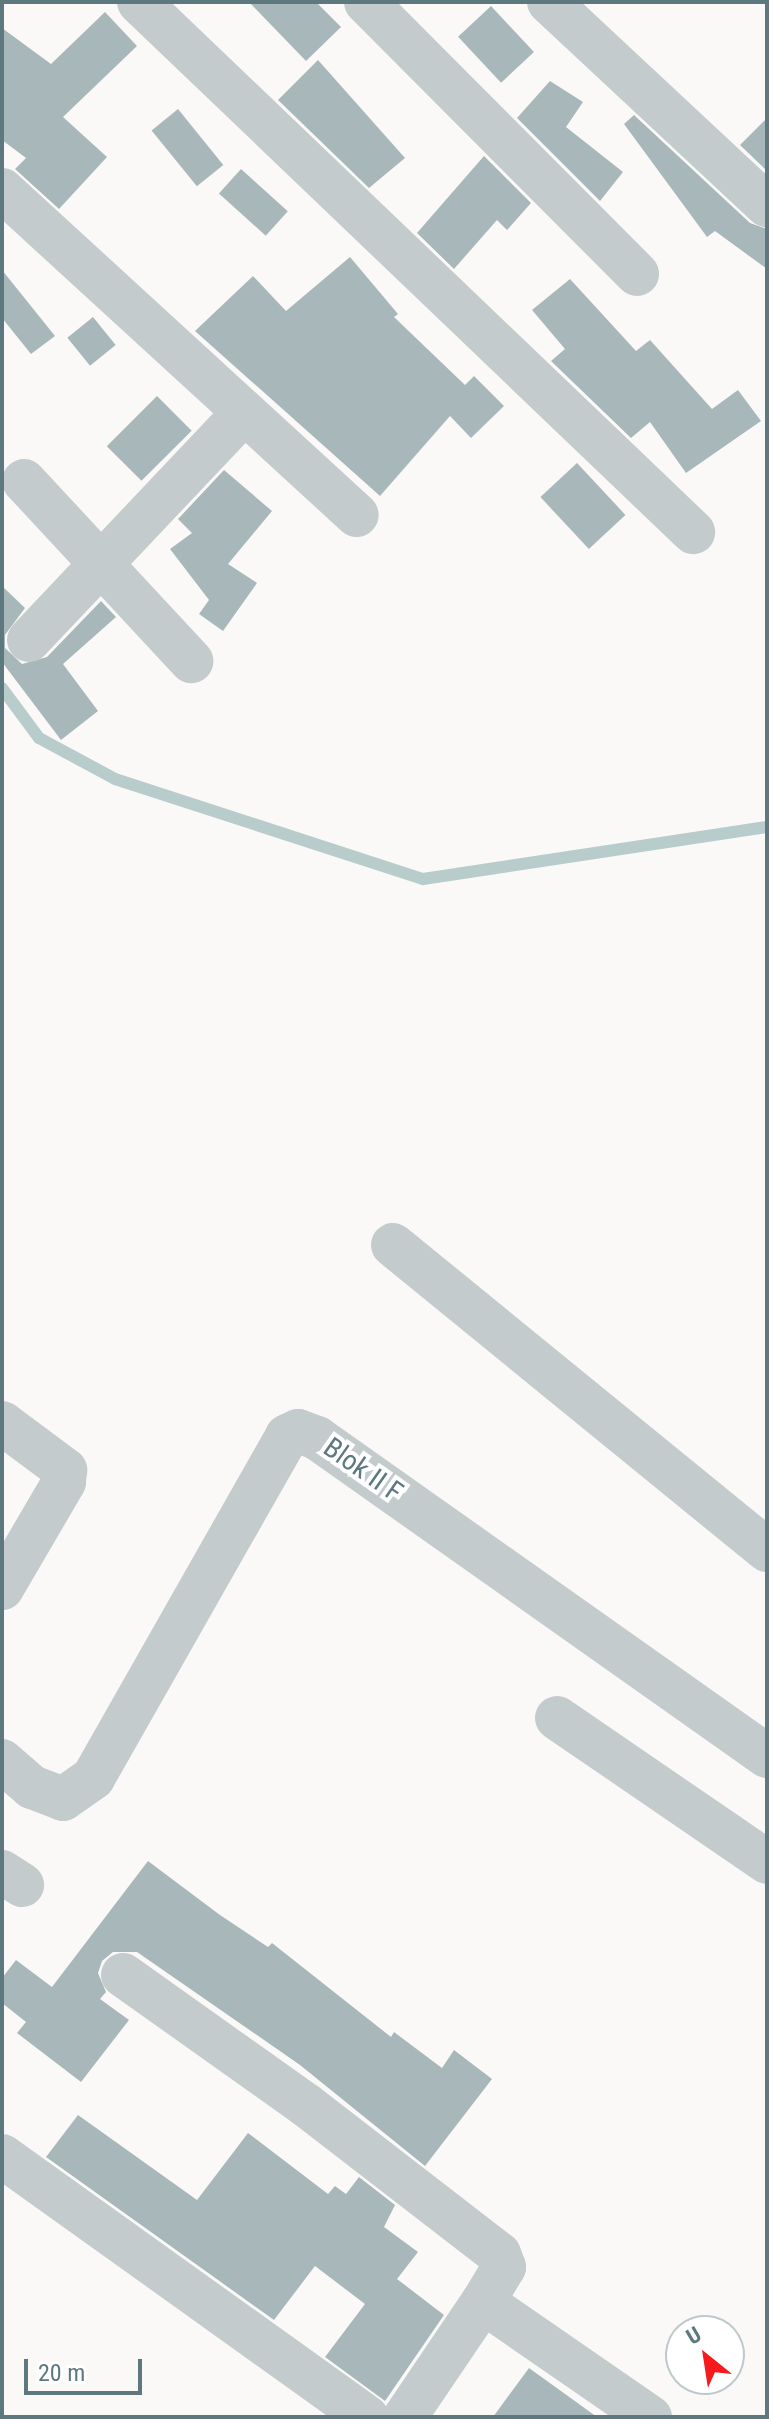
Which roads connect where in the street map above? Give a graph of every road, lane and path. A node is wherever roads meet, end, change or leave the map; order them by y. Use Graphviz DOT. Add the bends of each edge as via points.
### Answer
graph roads {
  1 [pos="139,2"];
  2 [pos="366,2"];
  3 [pos="549,2"];
  4 [pos="2,190"];
  5 [pos="767,205"];
  6 [pos="637,274"];
  7 [pos="243,414"];
  8 [pos="24,481"];
  9 [pos="357,515"];
  10 [pos="693,532"];
  11 [pos="104,565"];
  12 [pos="29,640"];
  13 [pos="191,661"];
  14 [pos="393,1245"];
  15 [pos="2,1423"];
  16 [pos="767,1550"];
  17 [pos="2,1588"];
  18 [pos="557,1718"];
  19 [pos="767,1756"];
  20 [pos="2,1761"];
  21 [pos="767,1862"];
  22 [pos="123,1975"];
  23 [pos="2,2156"];
  24 [pos="483,2302"];
  25 [pos="345,2411"];
  26 [pos="405,2417"];
  27 [pos="650,2417"];
  1 -- 10 [label="street"];
  2 -- 6 [label="street"];
  3 -- 5 [label="street"];
  4 -- 7 [label="street"];
  7 -- 9 [label="street"];
  7 -- 11 [label="street"];
  8 -- 11 [label="street"];
  11 -- 12 [label="street"];
  11 -- 13 [label="street"];
  14 -- 16 [label="street"];
  15 -- 17 [label="street" via="65,1470 64,1482"];
  18 -- 21 [label="street"];
  19 -- 20 [label="street, Blok II F" via="317,1438 298,1431 287,1436 93,1778 63,1799 32,1787"];
  22 -- 24 [label="street" via="306,2105 499,2254 504,2267"];
  23 -- 25 [label="street"];
  24 -- 26 [label="street"];
  24 -- 27 [label="street"];
}
